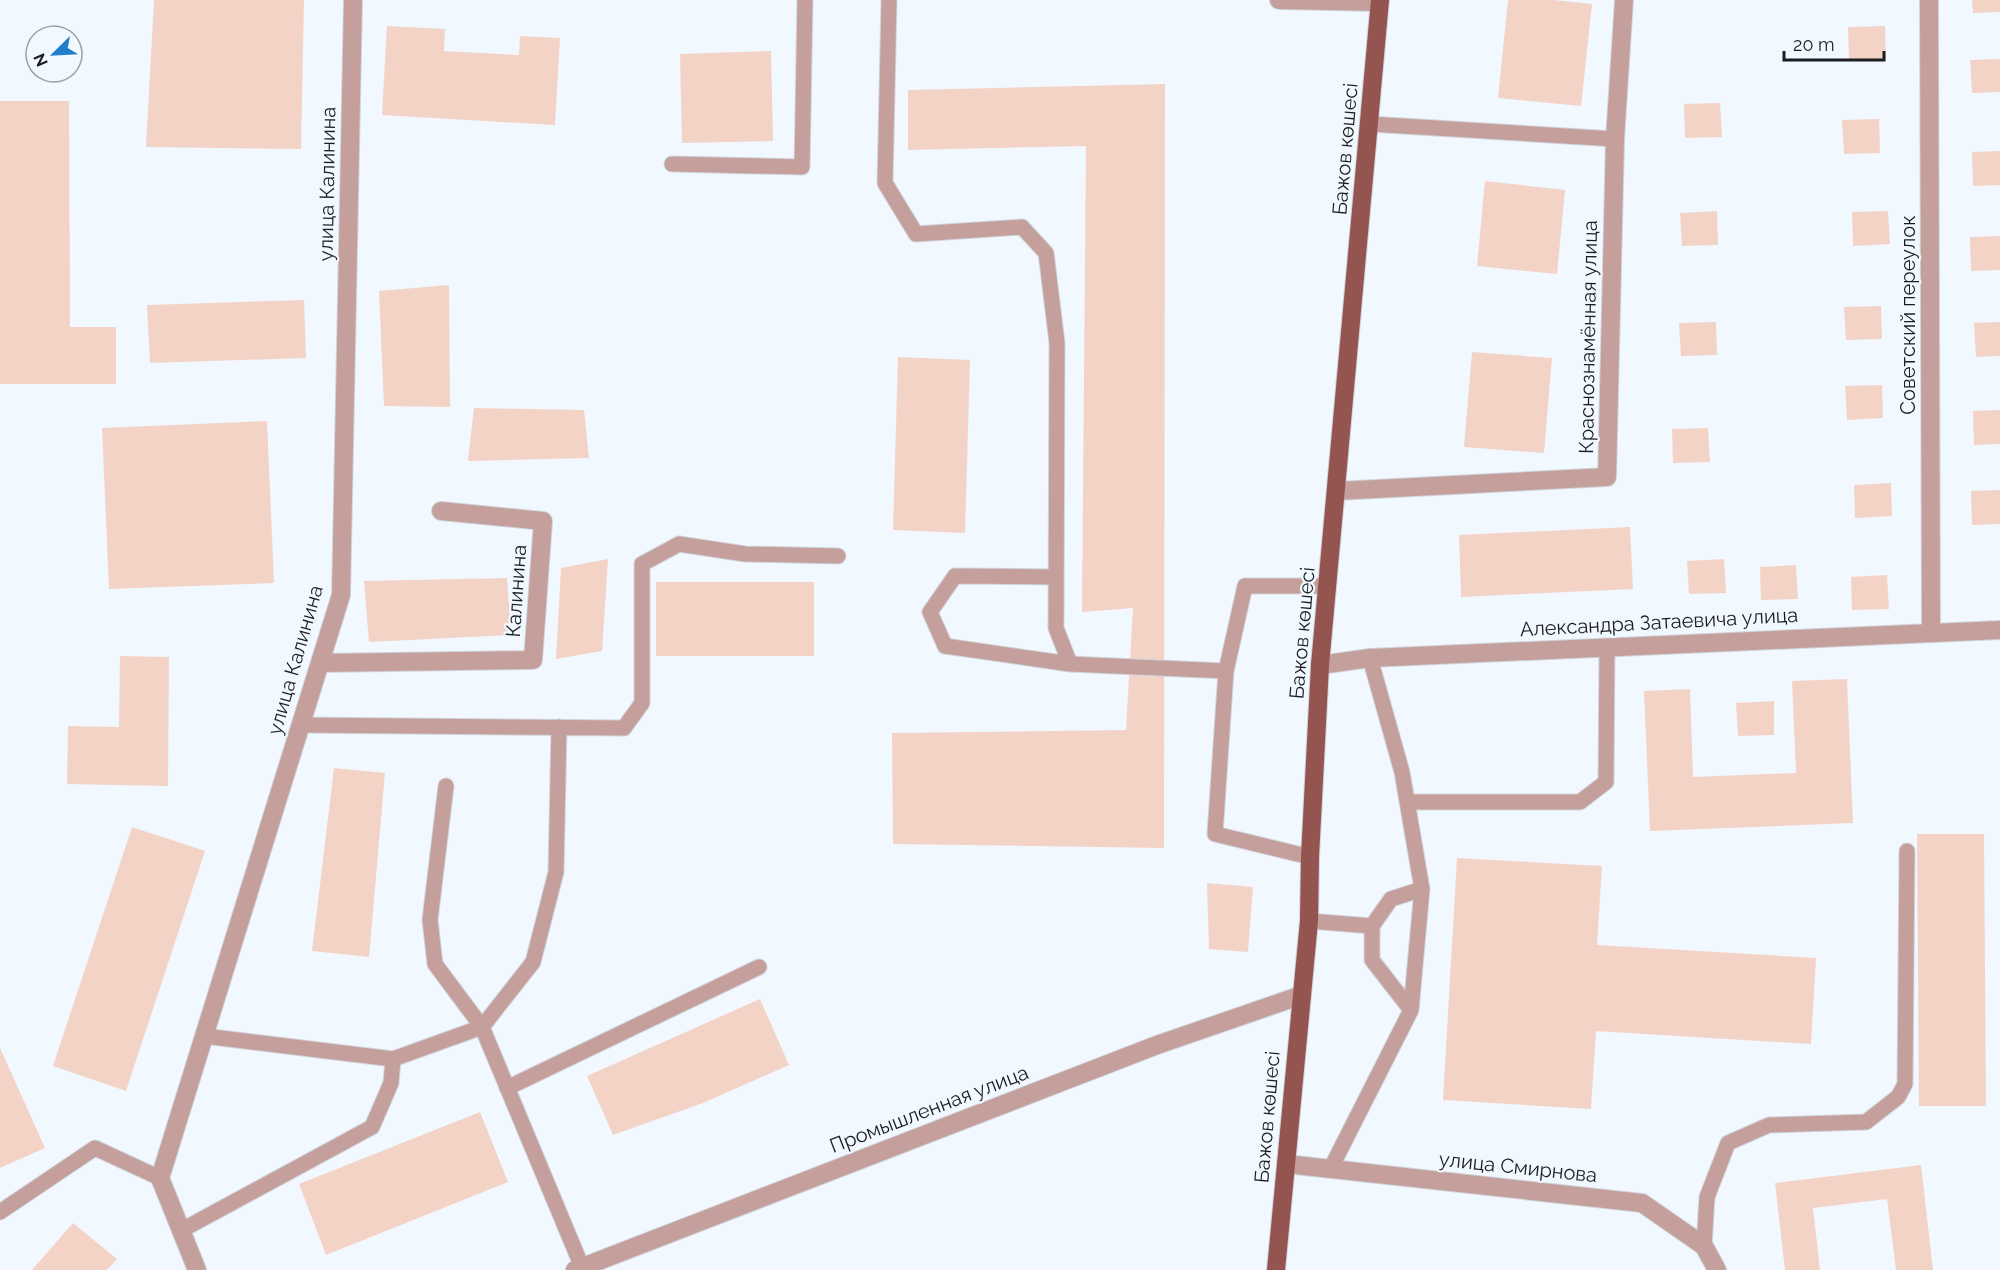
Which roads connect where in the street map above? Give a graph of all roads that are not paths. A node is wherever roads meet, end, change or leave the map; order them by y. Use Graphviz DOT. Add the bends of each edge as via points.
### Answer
graph roads {
  1 [pos="353,0"];
  2 [pos="804,0"];
  3 [pos="889,0"];
  4 [pos="1280,0"];
  5 [pos="1624,0"];
  6 [pos="1929,0"];
  7 [pos="1380,1"];
  8 [pos="1370,124"];
  9 [pos="1615,139"];
  10 [pos="672,164"];
  11 [pos="1337,491"];
  12 [pos="441,511"];
  13 [pos="838,556"];
  14 [pos="1056,578"];
  15 [pos="1328,586"];
  16 [pos="2000,630"];
  17 [pos="1931,631"];
  18 [pos="1607,647"];
  19 [pos="1370,658"];
  20 [pos="320,663"];
  21 [pos="1070,664"];
  22 [pos="1320,665"];
  23 [pos="1226,670"];
  24 [pos="300,725"];
  25 [pos="559,727"];
  26 [pos="446,786"];
  27 [pos="1407,802"];
  28 [pos="1907,850"];
  29 [pos="1310,856"];
  30 [pos="1422,889"];
  31 [pos="1309,921"];
  32 [pos="1372,926"];
  33 [pos="759,967"];
  34 [pos="1302,995"];
  35 [pos="1411,1010"];
  36 [pos="482,1027"];
  37 [pos="204,1036"];
  38 [pos="393,1059"];
  39 [pos="507,1088"];
  40 [pos="1286,1164"];
  41 [pos="1331,1168"];
  42 [pos="160,1178"];
  43 [pos="0,1212"];
  44 [pos="180,1231"];
  45 [pos="1704,1246"];
  46 [pos="578,1268"];
  47 [pos="197,1270"];
  48 [pos="1276,1270"];
  49 [pos="1704,1270"];
  50 [pos="1717,1270"];
  1 -- 20 [label="street, улица Калинина" via="341,595"];
  2 -- 10 [label="lane" via="802,167"];
  3 -- 14 [label="lane" via="885,183 916,234 1022,227 1046,252 1057,343"];
  4 -- 7 [label="street"];
  5 -- 9 [label="street, Краснознамённая улица"];
  6 -- 17 [label="street, Советский переулок"];
  7 -- 8 [label="main road, Бажов көшесі"];
  8 -- 9 [label="lane"];
  8 -- 11 [label="main road, Бажов көшесі"];
  9 -- 11 [label="street, Краснознамённая улица" via="1607,477"];
  11 -- 15 [label="main road, Бажов көшесі"];
  12 -- 20 [label="street, Калинина" via="543,521 533,660"];
  13 -- 25 [label="lane" via="745,554 680,544 642,564 642,703 624,728"];
  14 -- 21 [label="lane" via="1056,628"];
  14 -- 21 [label="lane" via="955,576 930,612 945,646"];
  15 -- 22 [label="main road, Бажов көшесі"];
  15 -- 23 [label="lane" via="1245,586"];
  16 -- 17 [label="street, Александра Затаевича улица"];
  17 -- 18 [label="street, Александра Затаевича улица"];
  18 -- 19 [label="street, Александра Затаевича улица"];
  18 -- 27 [label="lane" via="1606,782 1598,789 1580,802"];
  19 -- 22 [label="street, Александра Затаевича улица"];
  19 -- 27 [label="lane"];
  20 -- 24 [label="street, улица Калинина"];
  21 -- 23 [label="lane"];
  22 -- 29 [label="main road, Бажов көшесі"];
  23 -- 29 [label="lane" via="1215,834"];
  24 -- 25 [label="lane"];
  24 -- 37 [label="street, улица Калинина"];
  25 -- 36 [label="lane" via="556,872 533,962"];
  26 -- 36 [label="lane" via="430,920 435,964"];
  27 -- 30 [label="lane"];
  28 -- 45 [label="lane" via="1905,1084 1898,1097 1866,1122 1769,1125 1728,1143 1707,1197"];
  29 -- 31 [label="main road, Бажов көшесі"];
  30 -- 32 [label="lane" via="1391,899"];
  30 -- 35 [label="lane"];
  31 -- 32 [label="lane"];
  31 -- 34 [label="main road, Бажов көшесі"];
  32 -- 35 [label="lane" via="1372,960"];
  33 -- 39 [label="lane"];
  34 -- 40 [label="main road, Бажов көшесі"];
  34 -- 46 [label="street, Промышленная улица" via="1157,1045"];
  35 -- 41 [label="lane"];
  36 -- 38 [label="lane"];
  36 -- 39 [label="lane"];
  37 -- 38 [label="lane"];
  37 -- 42 [label="street, улица Калинина"];
  38 -- 44 [label="lane" via="391,1083 372,1127"];
  39 -- 46 [label="lane"];
  40 -- 41 [label="street, улица Смирнова"];
  40 -- 48 [label="main road, Бажов көшесі"];
  41 -- 45 [label="street, улица Смирнова" via="1642,1203"];
  42 -- 43 [label="lane" via="95,1148"];
  42 -- 44 [label="street"];
  44 -- 47 [label="street"];
  45 -- 49 [label="street"];
  45 -- 50 [label="street, улица Смирнова"];
}
